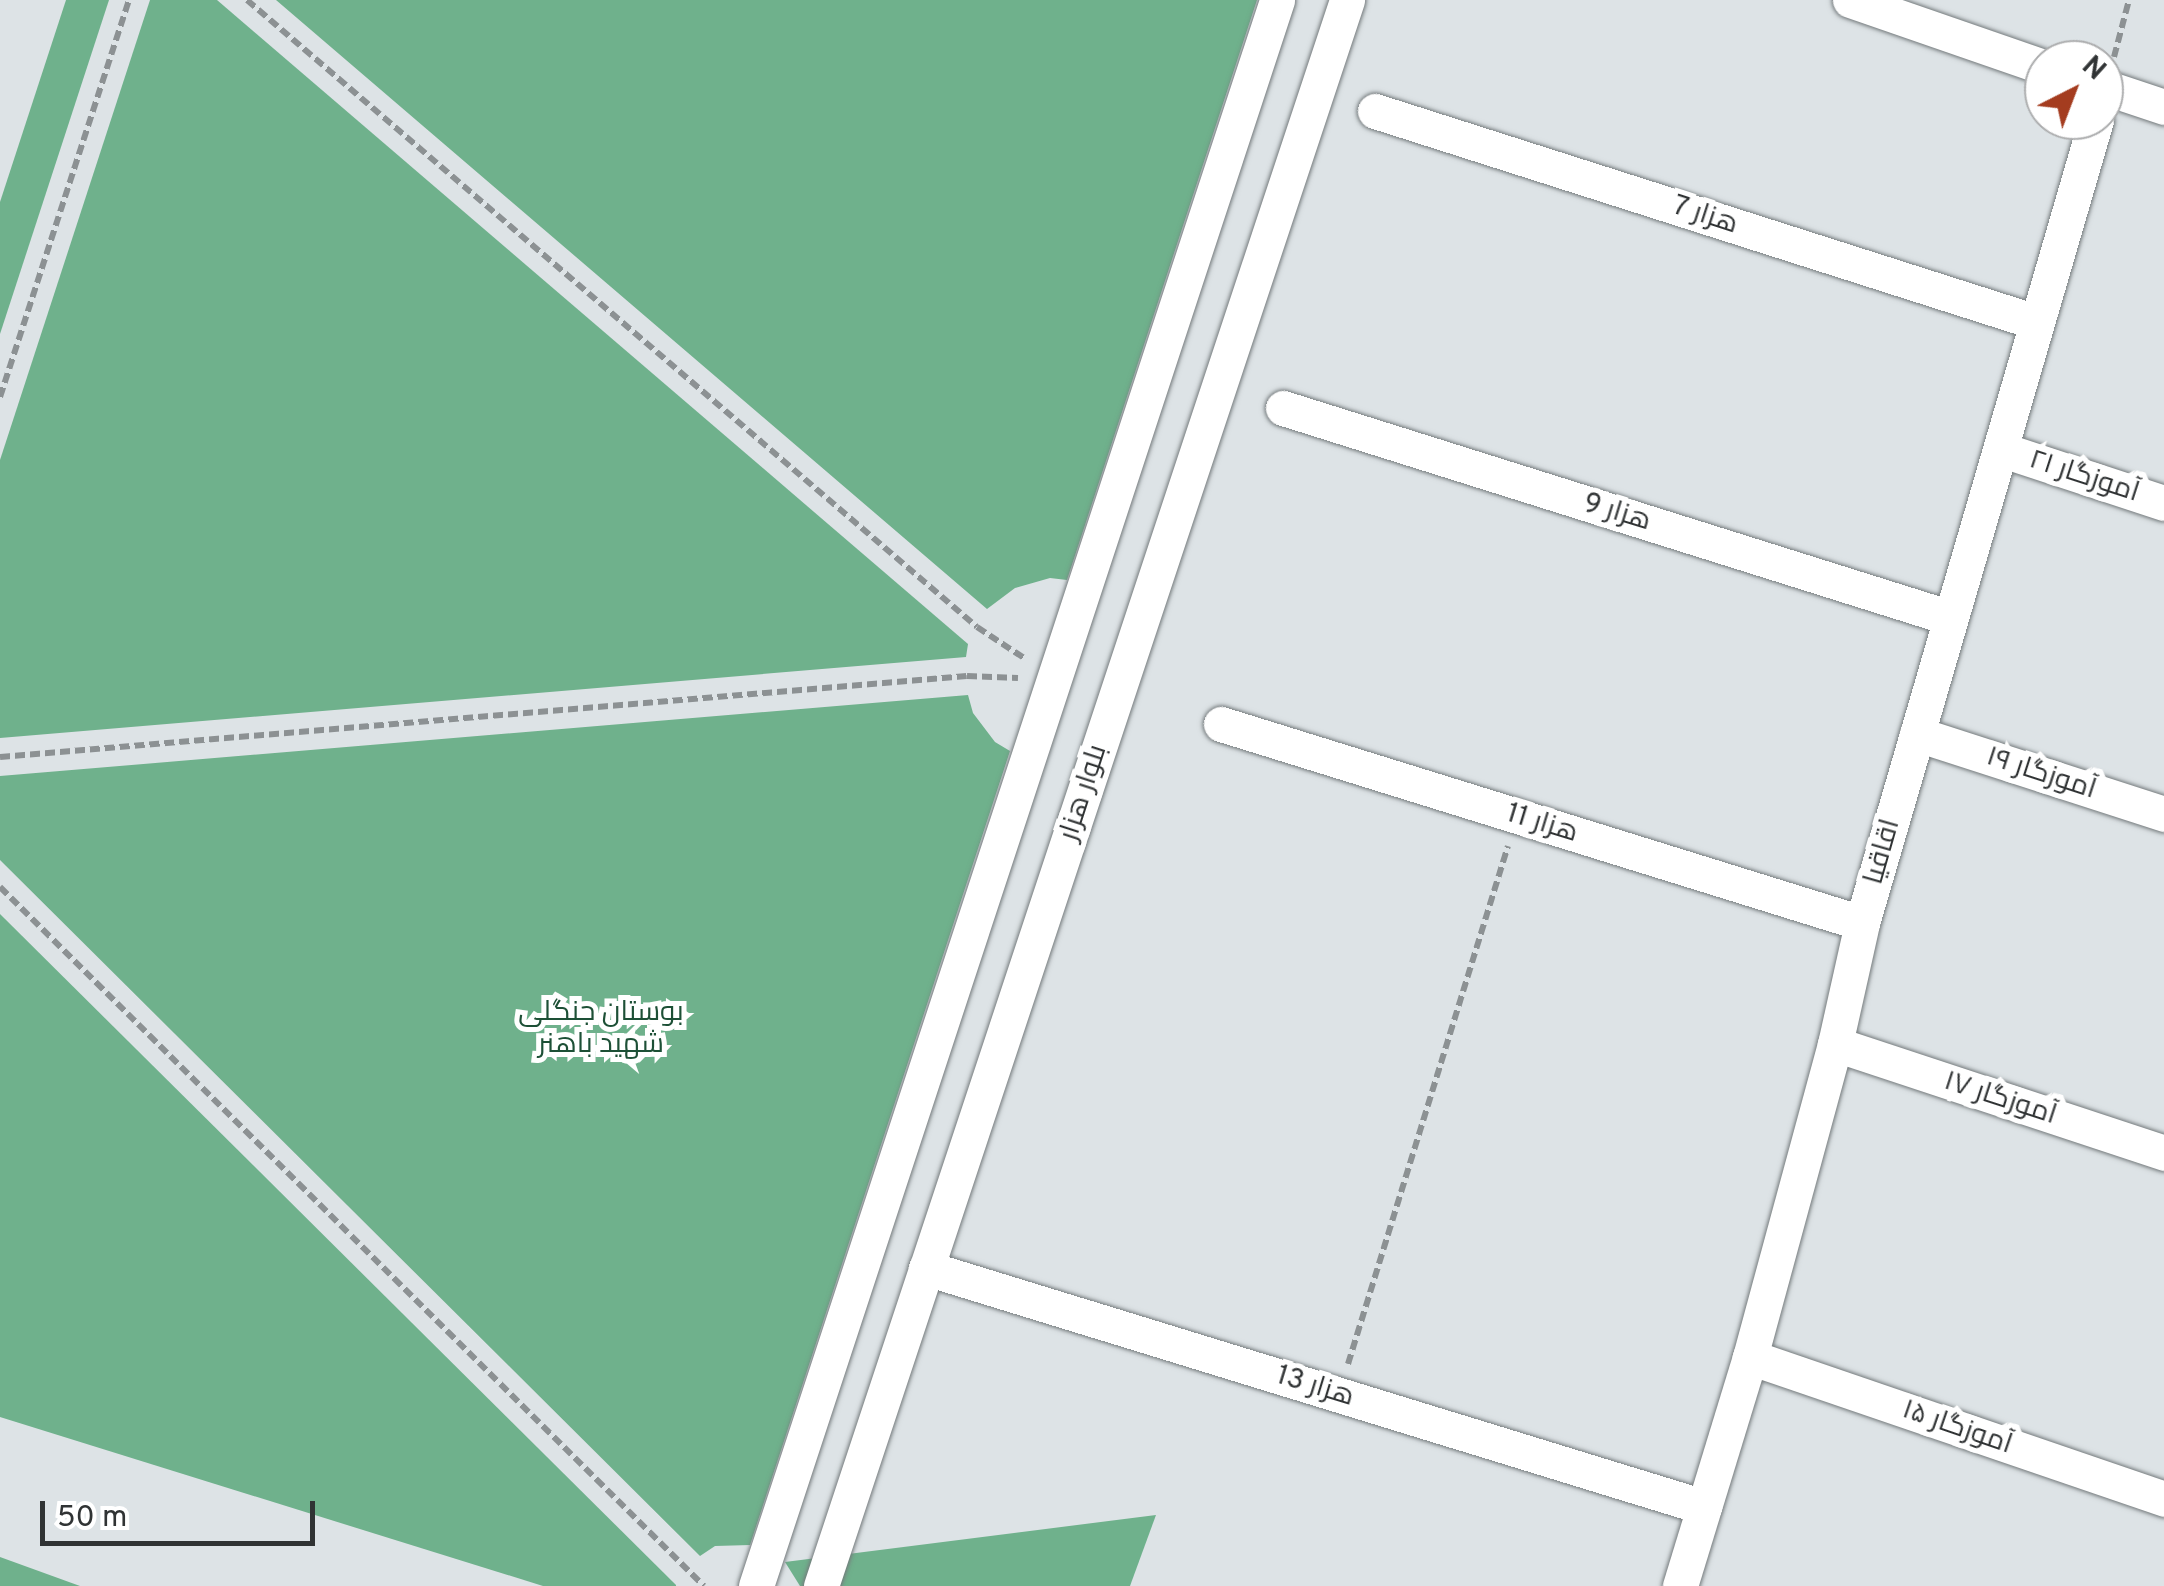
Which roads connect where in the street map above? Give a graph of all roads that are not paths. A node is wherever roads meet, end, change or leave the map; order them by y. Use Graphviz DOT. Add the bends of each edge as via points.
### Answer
graph roads {
  1 [pos="1277,0"];
  2 [pos="1347,0"];
  3 [pos="1850,0"];
  4 [pos="2024,60"];
  5 [pos="2124,101"];
  6 [pos="2164,106"];
  7 [pos="1374,111"];
  8 [pos="2090,140"];
  9 [pos="2036,322"];
  10 [pos="1283,408"];
  11 [pos="2004,450"];
  12 [pos="2164,503"];
  13 [pos="1951,618"];
  14 [pos="1221,724"];
  15 [pos="1917,734"];
  16 [pos="2164,814"];
  17 [pos="1862,923"];
  18 [pos="1835,1044"];
  19 [pos="2164,1154"];
  20 [pos="926,1268"];
  21 [pos="1750,1357"];
  22 [pos="2164,1499"];
  23 [pos="1704,1506"];
  24 [pos="766,1576"];
  25 [pos="820,1584"];
  26 [pos="1680,1586"];
  1 -- 24 [label="street"];
  2 -- 20 [label="street, بلوار هزار"];
  3 -- 4 [label="street"];
  5 -- 6 [label="street"];
  7 -- 9 [label="street, هزار 7"];
  8 -- 9 [label="street, اقاقیا"];
  9 -- 11 [label="street, اقاقیا"];
  10 -- 13 [label="street, هزار 9"];
  11 -- 12 [label="street, آموزگار ۲۱"];
  11 -- 13 [label="street, اقاقیا"];
  13 -- 15 [label="street, اقاقیا"];
  14 -- 17 [label="street, هزار 11"];
  15 -- 16 [label="street, آموزگار ۱۹"];
  15 -- 17 [label="street, اقاقیا"];
  17 -- 18 [label="street, اقاقیا"];
  18 -- 19 [label="street, آموزگار ۱۷"];
  18 -- 21 [label="street, اقاقیا"];
  20 -- 23 [label="street, هزار 13"];
  20 -- 25 [label="street, بلوار هزار"];
  21 -- 22 [label="street, آموزگار ۱۵"];
  21 -- 23 [label="street, اقاقیا"];
  23 -- 26 [label="street, اقاقیا"];
}
